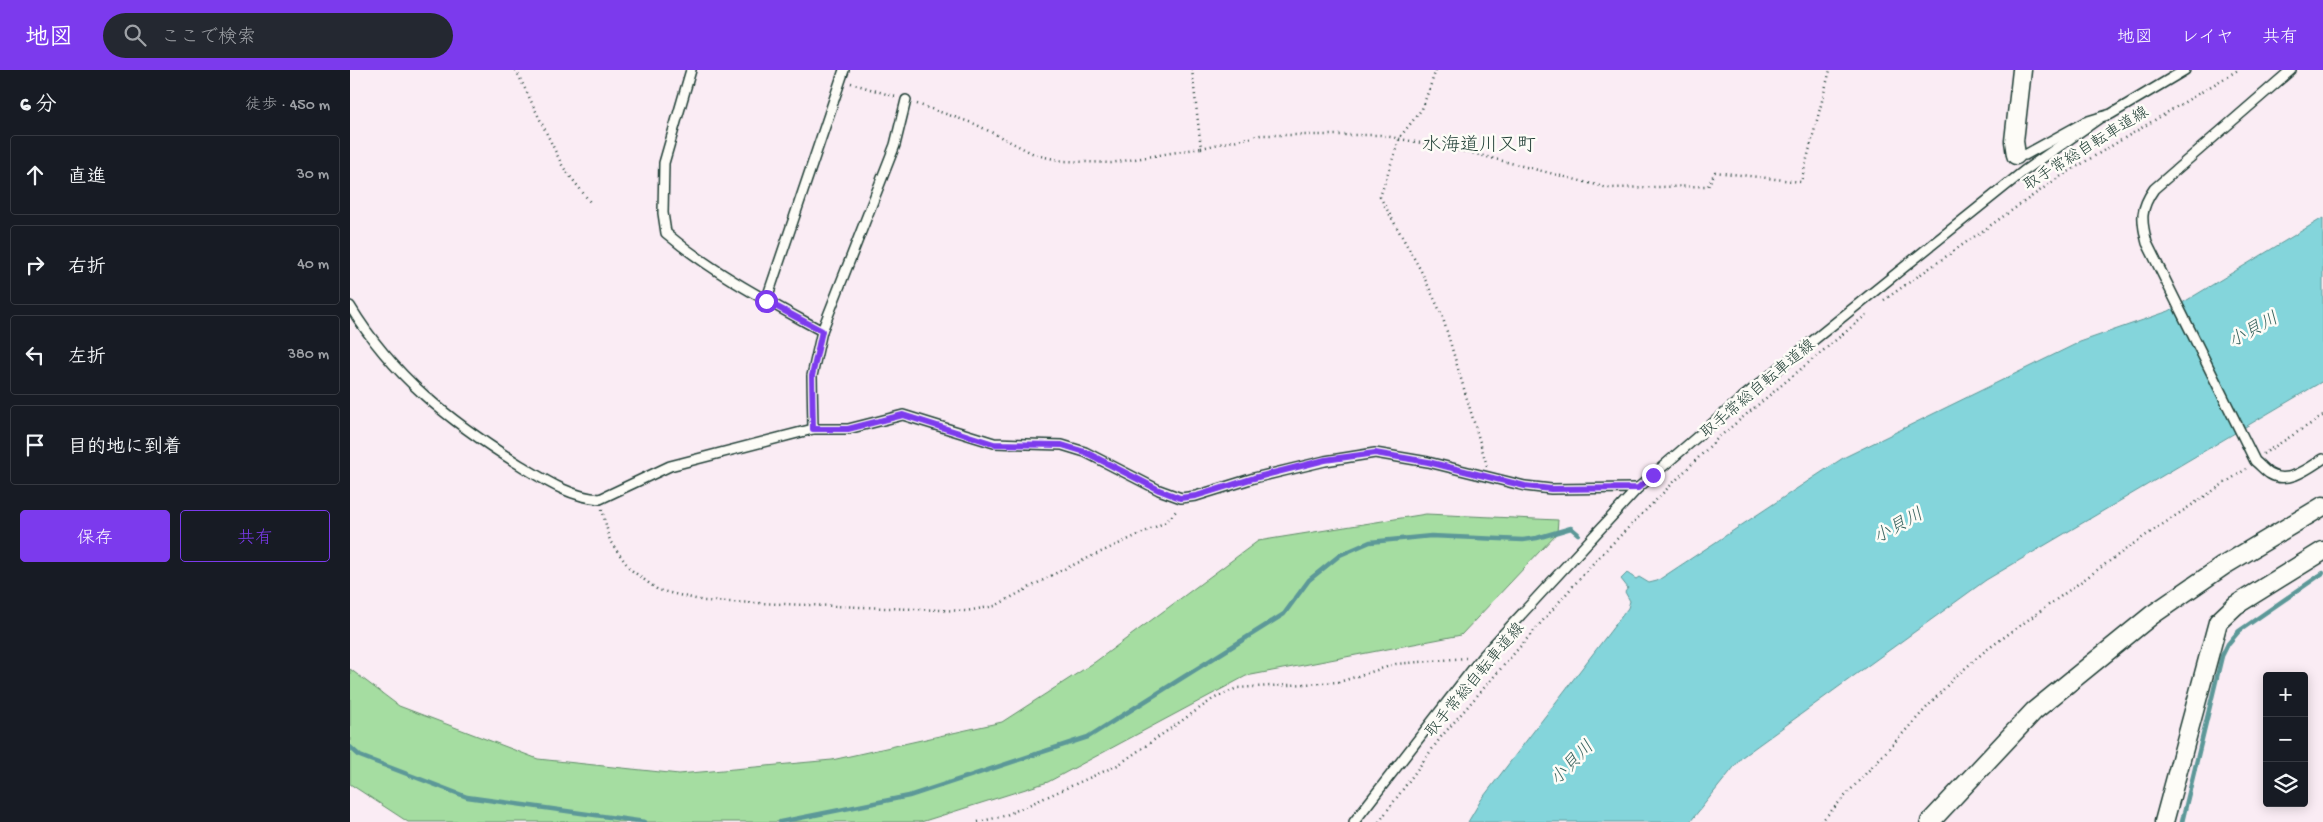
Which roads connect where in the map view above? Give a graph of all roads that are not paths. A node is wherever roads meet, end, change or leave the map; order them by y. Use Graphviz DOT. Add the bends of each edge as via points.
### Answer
graph roads {
  1 [pos="691,70"];
  2 [pos="844,70"];
  3 [pos="2022,70"];
  4 [pos="2185,70"];
  5 [pos="2291,70"];
  6 [pos="906,100"];
  7 [pos="2101,117"];
  8 [pos="2016,155"];
  9 [pos="766,301"];
  10 [pos="350,306"];
  11 [pos="822,331"];
  12 [pos="813,429"];
  13 [pos="2323,459"];
  14 [pos="1638,488"];
  15 [pos="2323,506"];
  16 [pos="2323,551"];
  17 [pos="1354,822"];
  18 [pos="1930,822"];
  19 [pos="2164,822"];
  1 -- 9 [label="lane" via="664,162 662,213 666,233"];
  2 -- 9 [label="lane"];
  3 -- 8 [label="street" via="2014,141"];
  4 -- 7 [label="lane"];
  5 -- 13 [label="lane" via="2154,189 2145,202 2142,215 2147,243 2255,461 2279,478 2299,474"];
  6 -- 11 [label="lane" via="895,145"];
  7 -- 8 [label="lane" via="2025,155"];
  7 -- 14 [label="lane" via="2024,172 1913,260 1742,398"];
  9 -- 11 [label="lane"];
  10 -- 12 [label="lane" via="409,382 436,407 554,485 587,498 600,499 670,466"];
  11 -- 12 [label="lane" via="812,376"];
  12 -- 14 [label="lane" via="848,429 903,415 994,444 1062,445 1085,452 1180,498 1325,460 1375,453 1428,462 1525,486 1551,489"];
  14 -- 17 [label="lane" via="1482,657"];
  15 -- 18 [label="street" via="2223,566 2152,615 2034,711"];
  16 -- 19 [label="street" via="2236,605 2218,622"];
}
